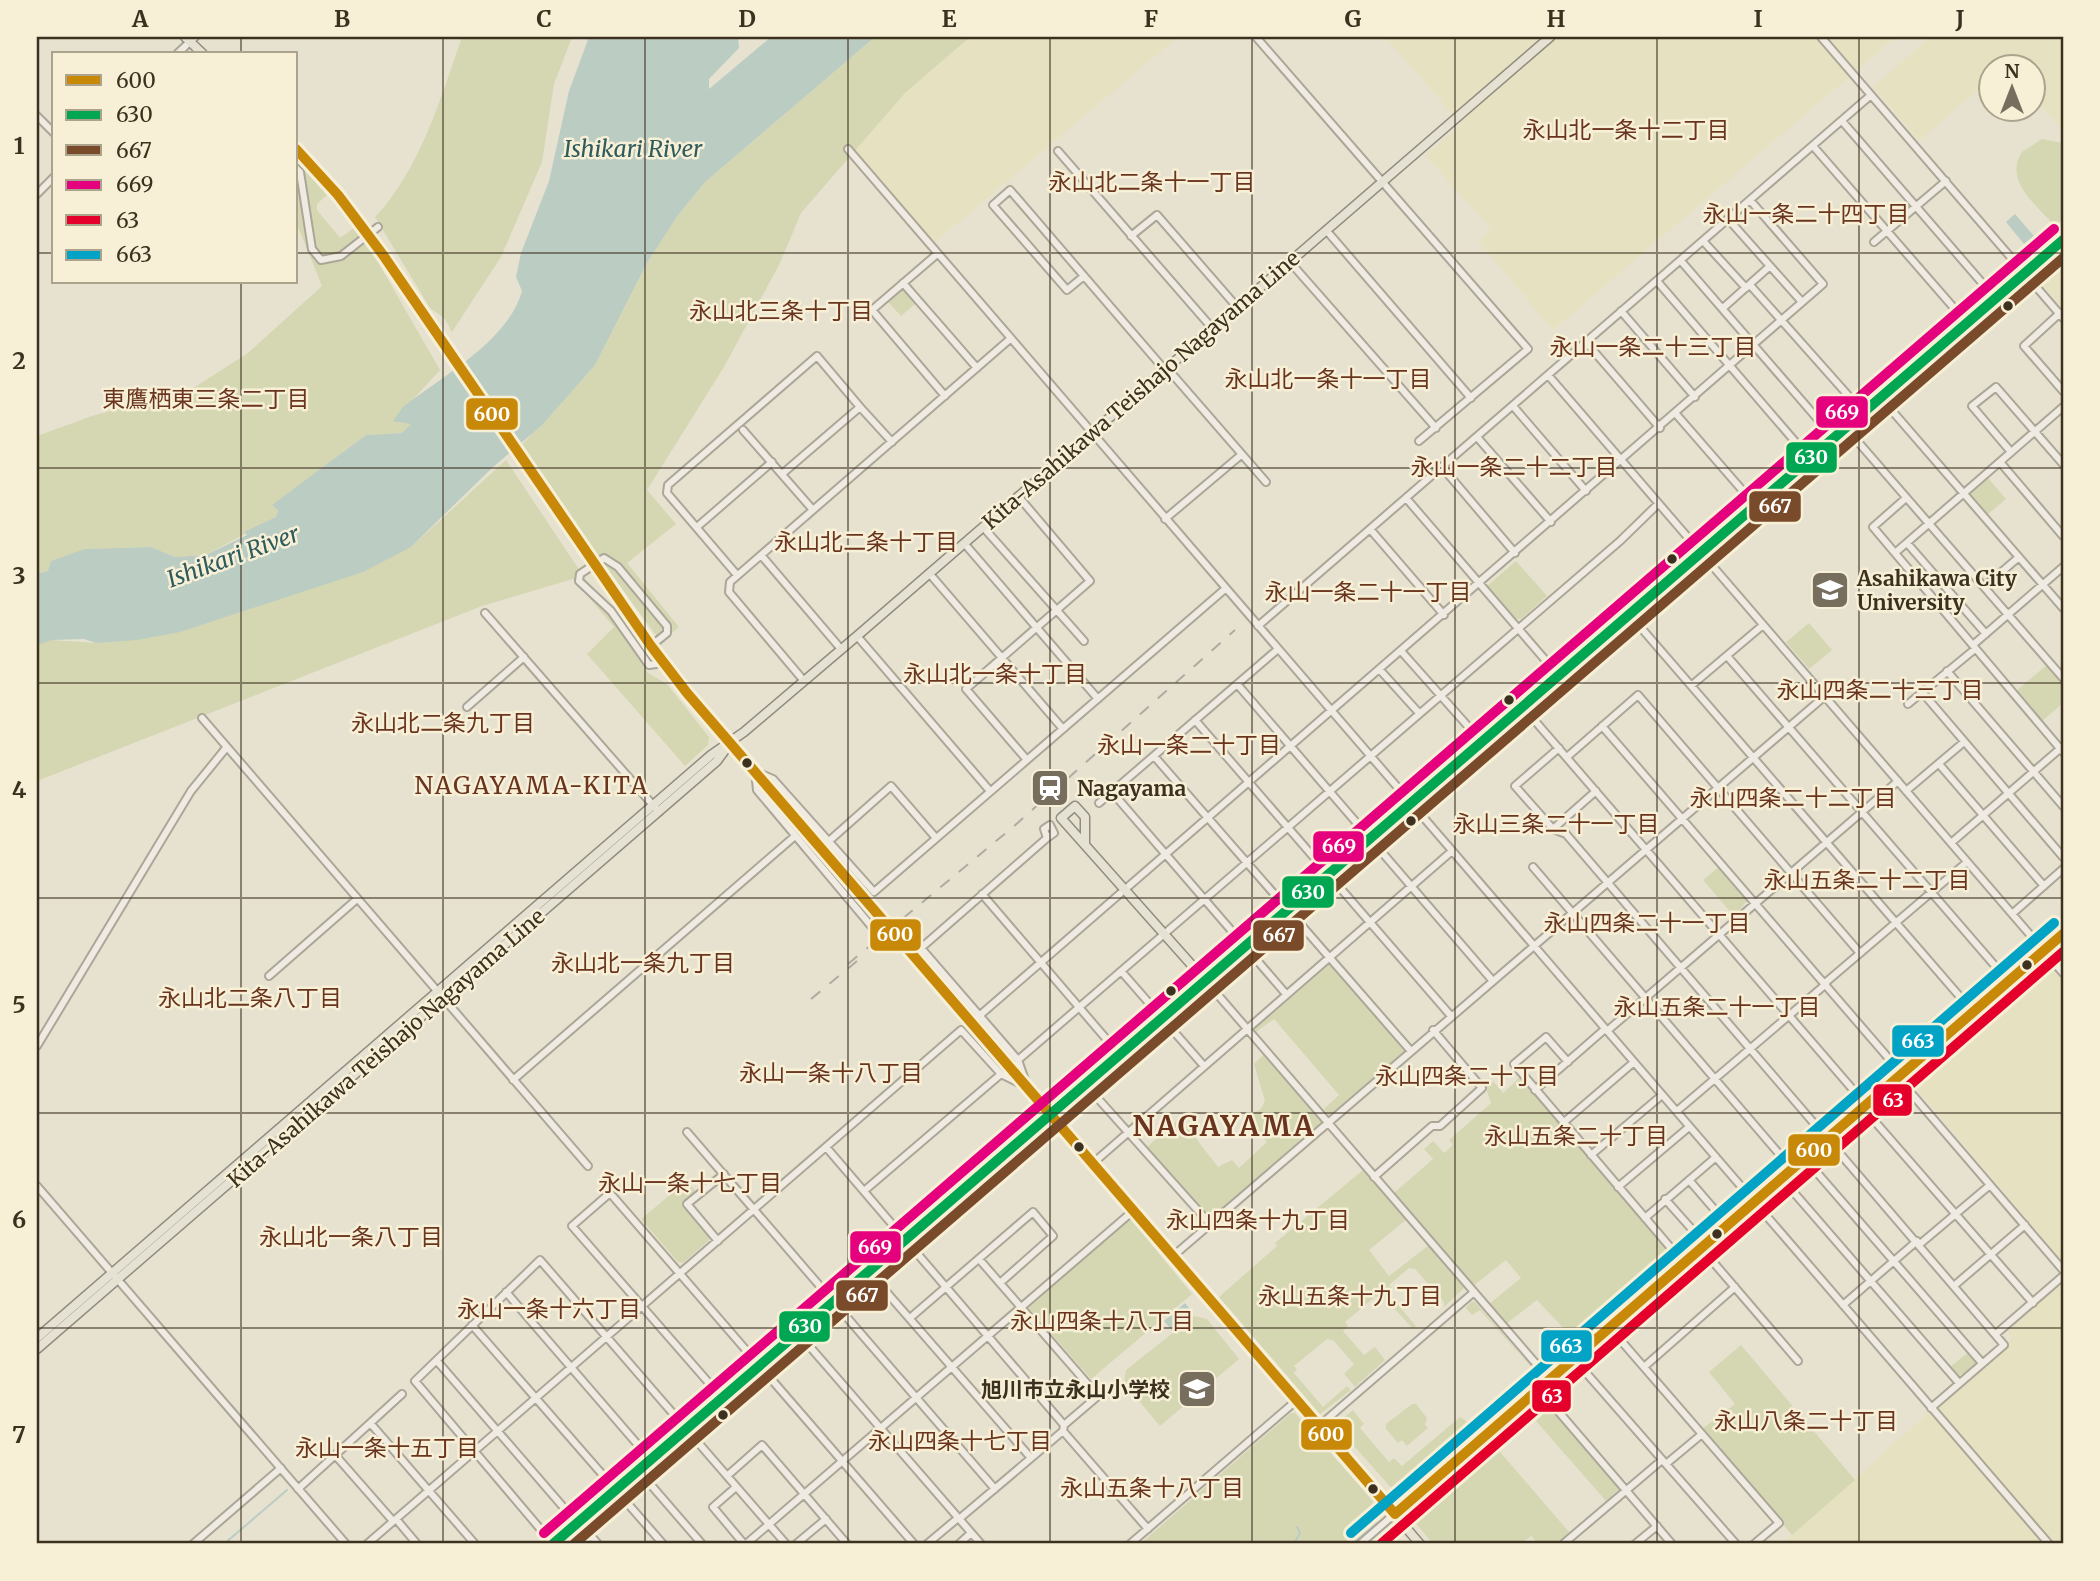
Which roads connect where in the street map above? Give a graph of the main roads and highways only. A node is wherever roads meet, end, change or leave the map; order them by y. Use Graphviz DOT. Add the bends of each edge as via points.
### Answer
graph roads {
  1 [pos="1550,37"];
  2 [pos="190,38"];
  3 [pos="201,52"];
  4 [pos="298,151"];
  5 [pos="2063,240"];
  6 [pos="730,743"];
  7 [pos="1085,843"];
  8 [pos="1205,980"];
  9 [pos="1051,1114"];
  10 [pos="115,1276"];
  11 [pos="37,1338"];
  12 [pos="37,1349"];
  13 [pos="553,1544"];
  14 [pos="1420,1544"];
  1 -- 6 [label="main road, Kita-Asahikawa Teishajo Nagayama Line"];
  2 -- 3 [label="main road"];
  4 -- 6 [label="main road, bridge" via="363,226 663,663"];
  5 -- 8 [label="highway"];
  6 -- 9 [label="main road, bridge"];
  6 -- 10 [label="main road, Kita-Asahikawa Teishajo Nagayama Line"];
  7 -- 8 [label="main road"];
  8 -- 9 [label="highway"];
  9 -- 13 [label="highway"];
  9 -- 14 [label="main road"];
  10 -- 11 [label="main road, Kita-Asahikawa Teishajo Nagayama Line"];
  10 -- 12 [label="main road, Kita-Asahikawa Teishajo Nagayama Line"];
}
